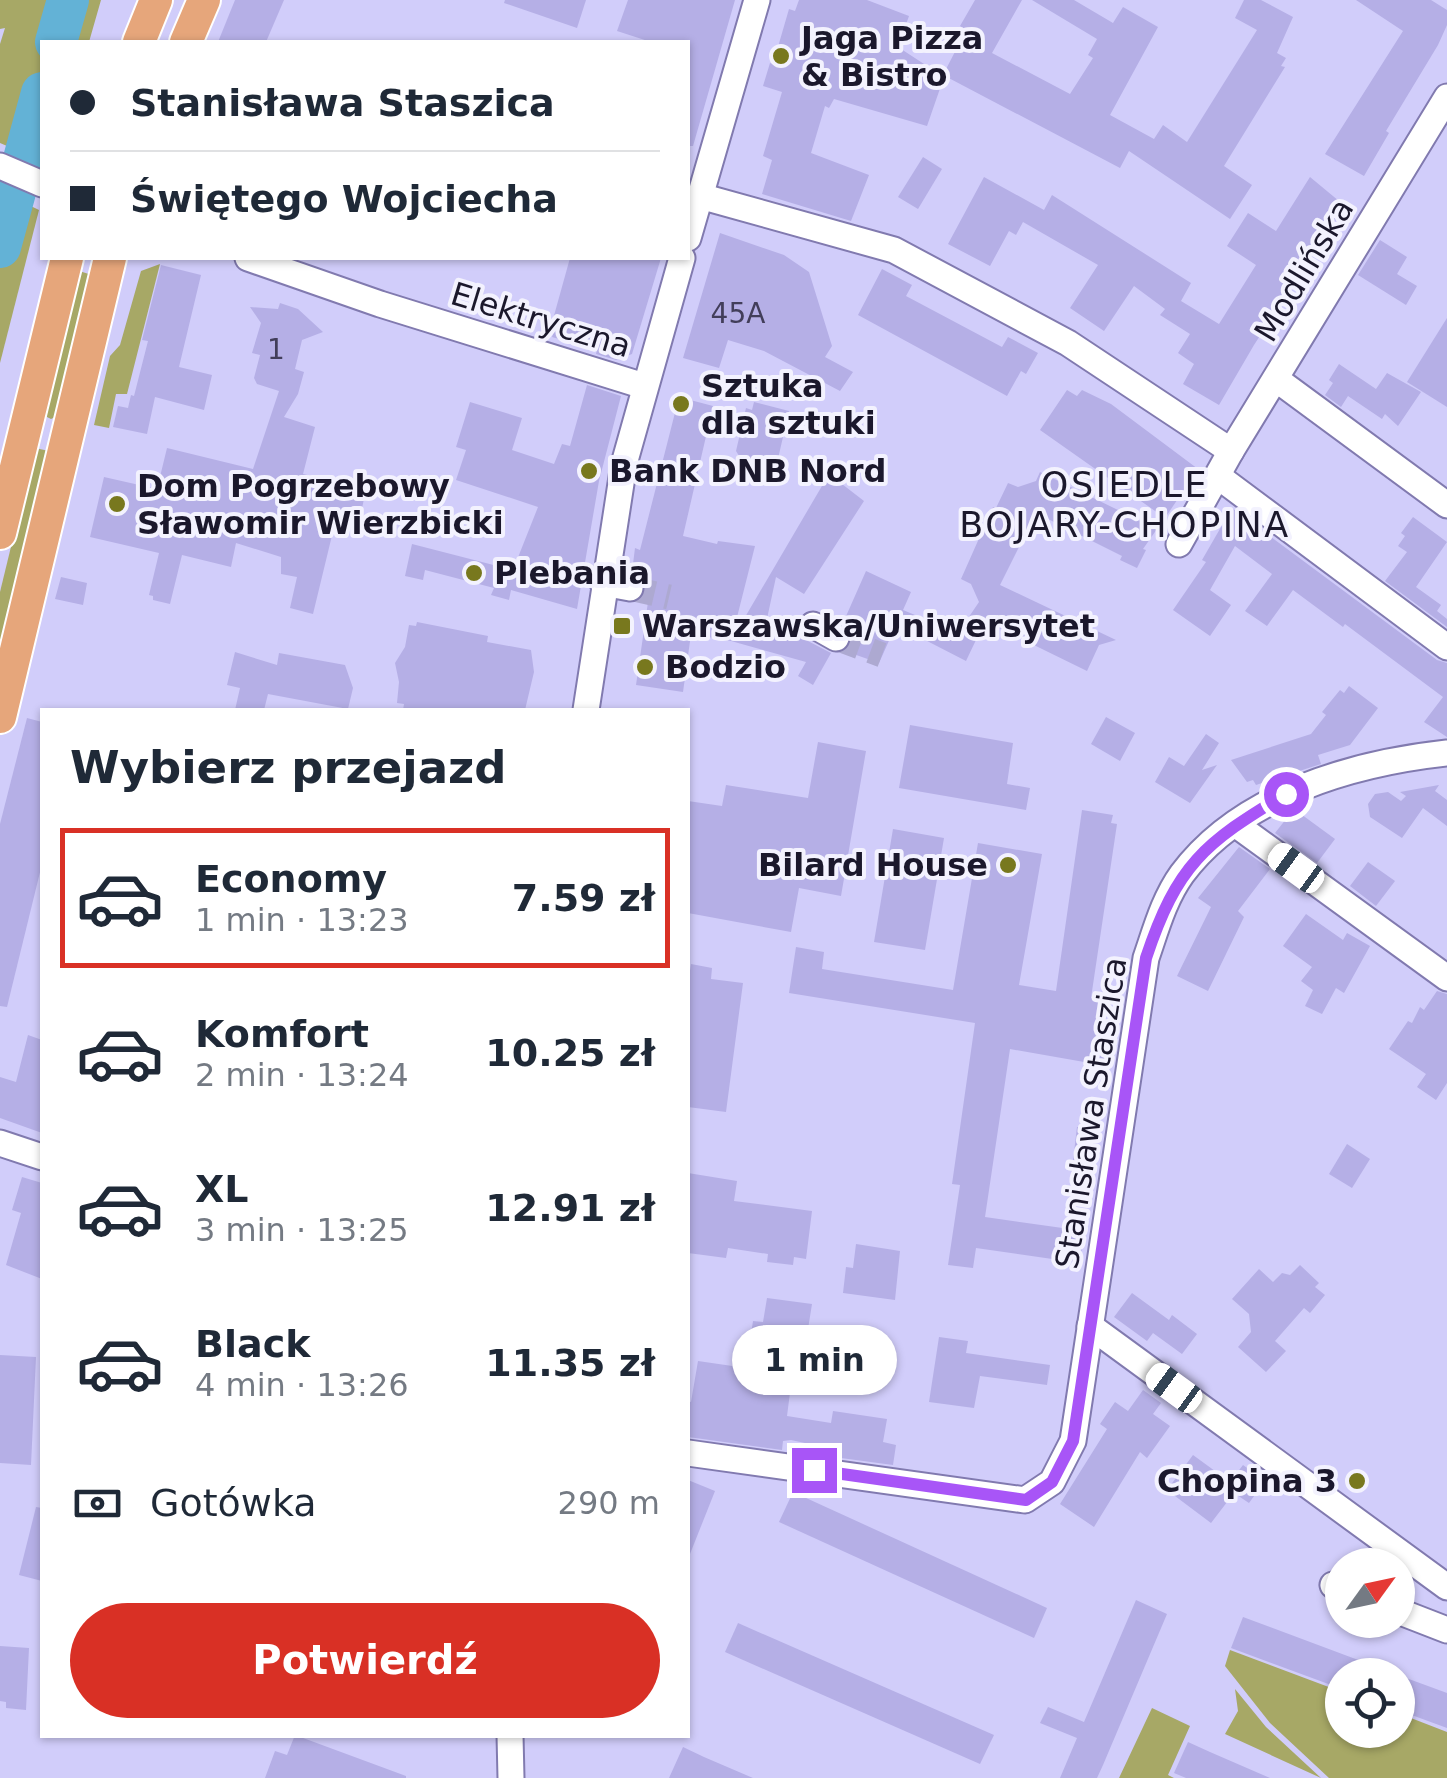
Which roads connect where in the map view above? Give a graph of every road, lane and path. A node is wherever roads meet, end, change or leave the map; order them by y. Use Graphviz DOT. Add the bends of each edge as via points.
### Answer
graph roads {
  1 [pos="156,0"];
  2 [pos="204,0"];
  3 [pos="757,0"];
  4 [pos="140,40"];
  5 [pos="187,40"];
  6 [pos="1447,97"];
  7 [pos="1438,134"];
  8 [pos="0,166"];
  9 [pos="40,184"];
  10 [pos="700,196"];
  11 [pos="690,231"];
  12 [pos="67,260"];
  13 [pos="110,260"];
  14 [pos="254,260"];
  15 [pos="681,260"];
  16 [pos="1276,379"];
  17 [pos="644,386"];
  18 [pos="1231,451"];
  19 [pos="1219,478"];
  20 [pos="1447,505"];
  21 [pos="0,533"];
  22 [pos="1179,544"];
  23 [pos="603,583"];
  24 [pos="630,588"];
  25 [pos="1447,647"];
  26 [pos="586,708"];
  27 [pos="0,717"];
  28 [pos="1447,752"];
  29 [pos="1236,824"];
  30 [pos="1447,978"];
  31 [pos="0,1143"];
  32 [pos="40,1156"];
  33 [pos="1090,1326"];
  34 [pos="690,1453"];
  35 [pos="1447,1588"];
  36 [pos="1415,1618"];
  37 [pos="1447,1630"];
  38 [pos="510,1738"];
  39 [pos="512,1778"];
  1 -- 4 [label="main road"];
  2 -- 5 [label="main road"];
  3 -- 10 [label="street"];
  6 -- 7 [label="street, Modlińska"];
  7 -- 16 [label="street, Modlińska"];
  8 -- 9 [label="street"];
  10 -- 11 [label="street"];
  10 -- 18 [label="street" via="894,250 1068,343"];
  12 -- 21 [label="main road"];
  13 -- 27 [label="main road"];
  14 -- 17 [label="street, Elektryczna"];
  15 -- 17 [label="street"];
  16 -- 18 [label="street, Modlińska"];
  16 -- 20 [label="street"];
  17 -- 23 [label="street"];
  18 -- 19 [label="street, Modlińska"];
  19 -- 22 [label="street, Modlińska"];
  19 -- 25 [label="street"];
  23 -- 24 [label="street"];
  23 -- 26 [label="street"];
  28 -- 29 [label="street, Stanisława Staszica" via="1322,780"];
  29 -- 30 [label="street"];
  29 -- 33 [label="street, Stanisława Staszica" via="1182,874 1146,958"];
  31 -- 32 [label="street"];
  33 -- 34 [label="street, Stanisława Staszica" via="1073,1441 1052,1482 1026,1500"];
  33 -- 35 [label="street"];
  36 -- 37 [label="street"];
  38 -- 39 [label="street"];
}
